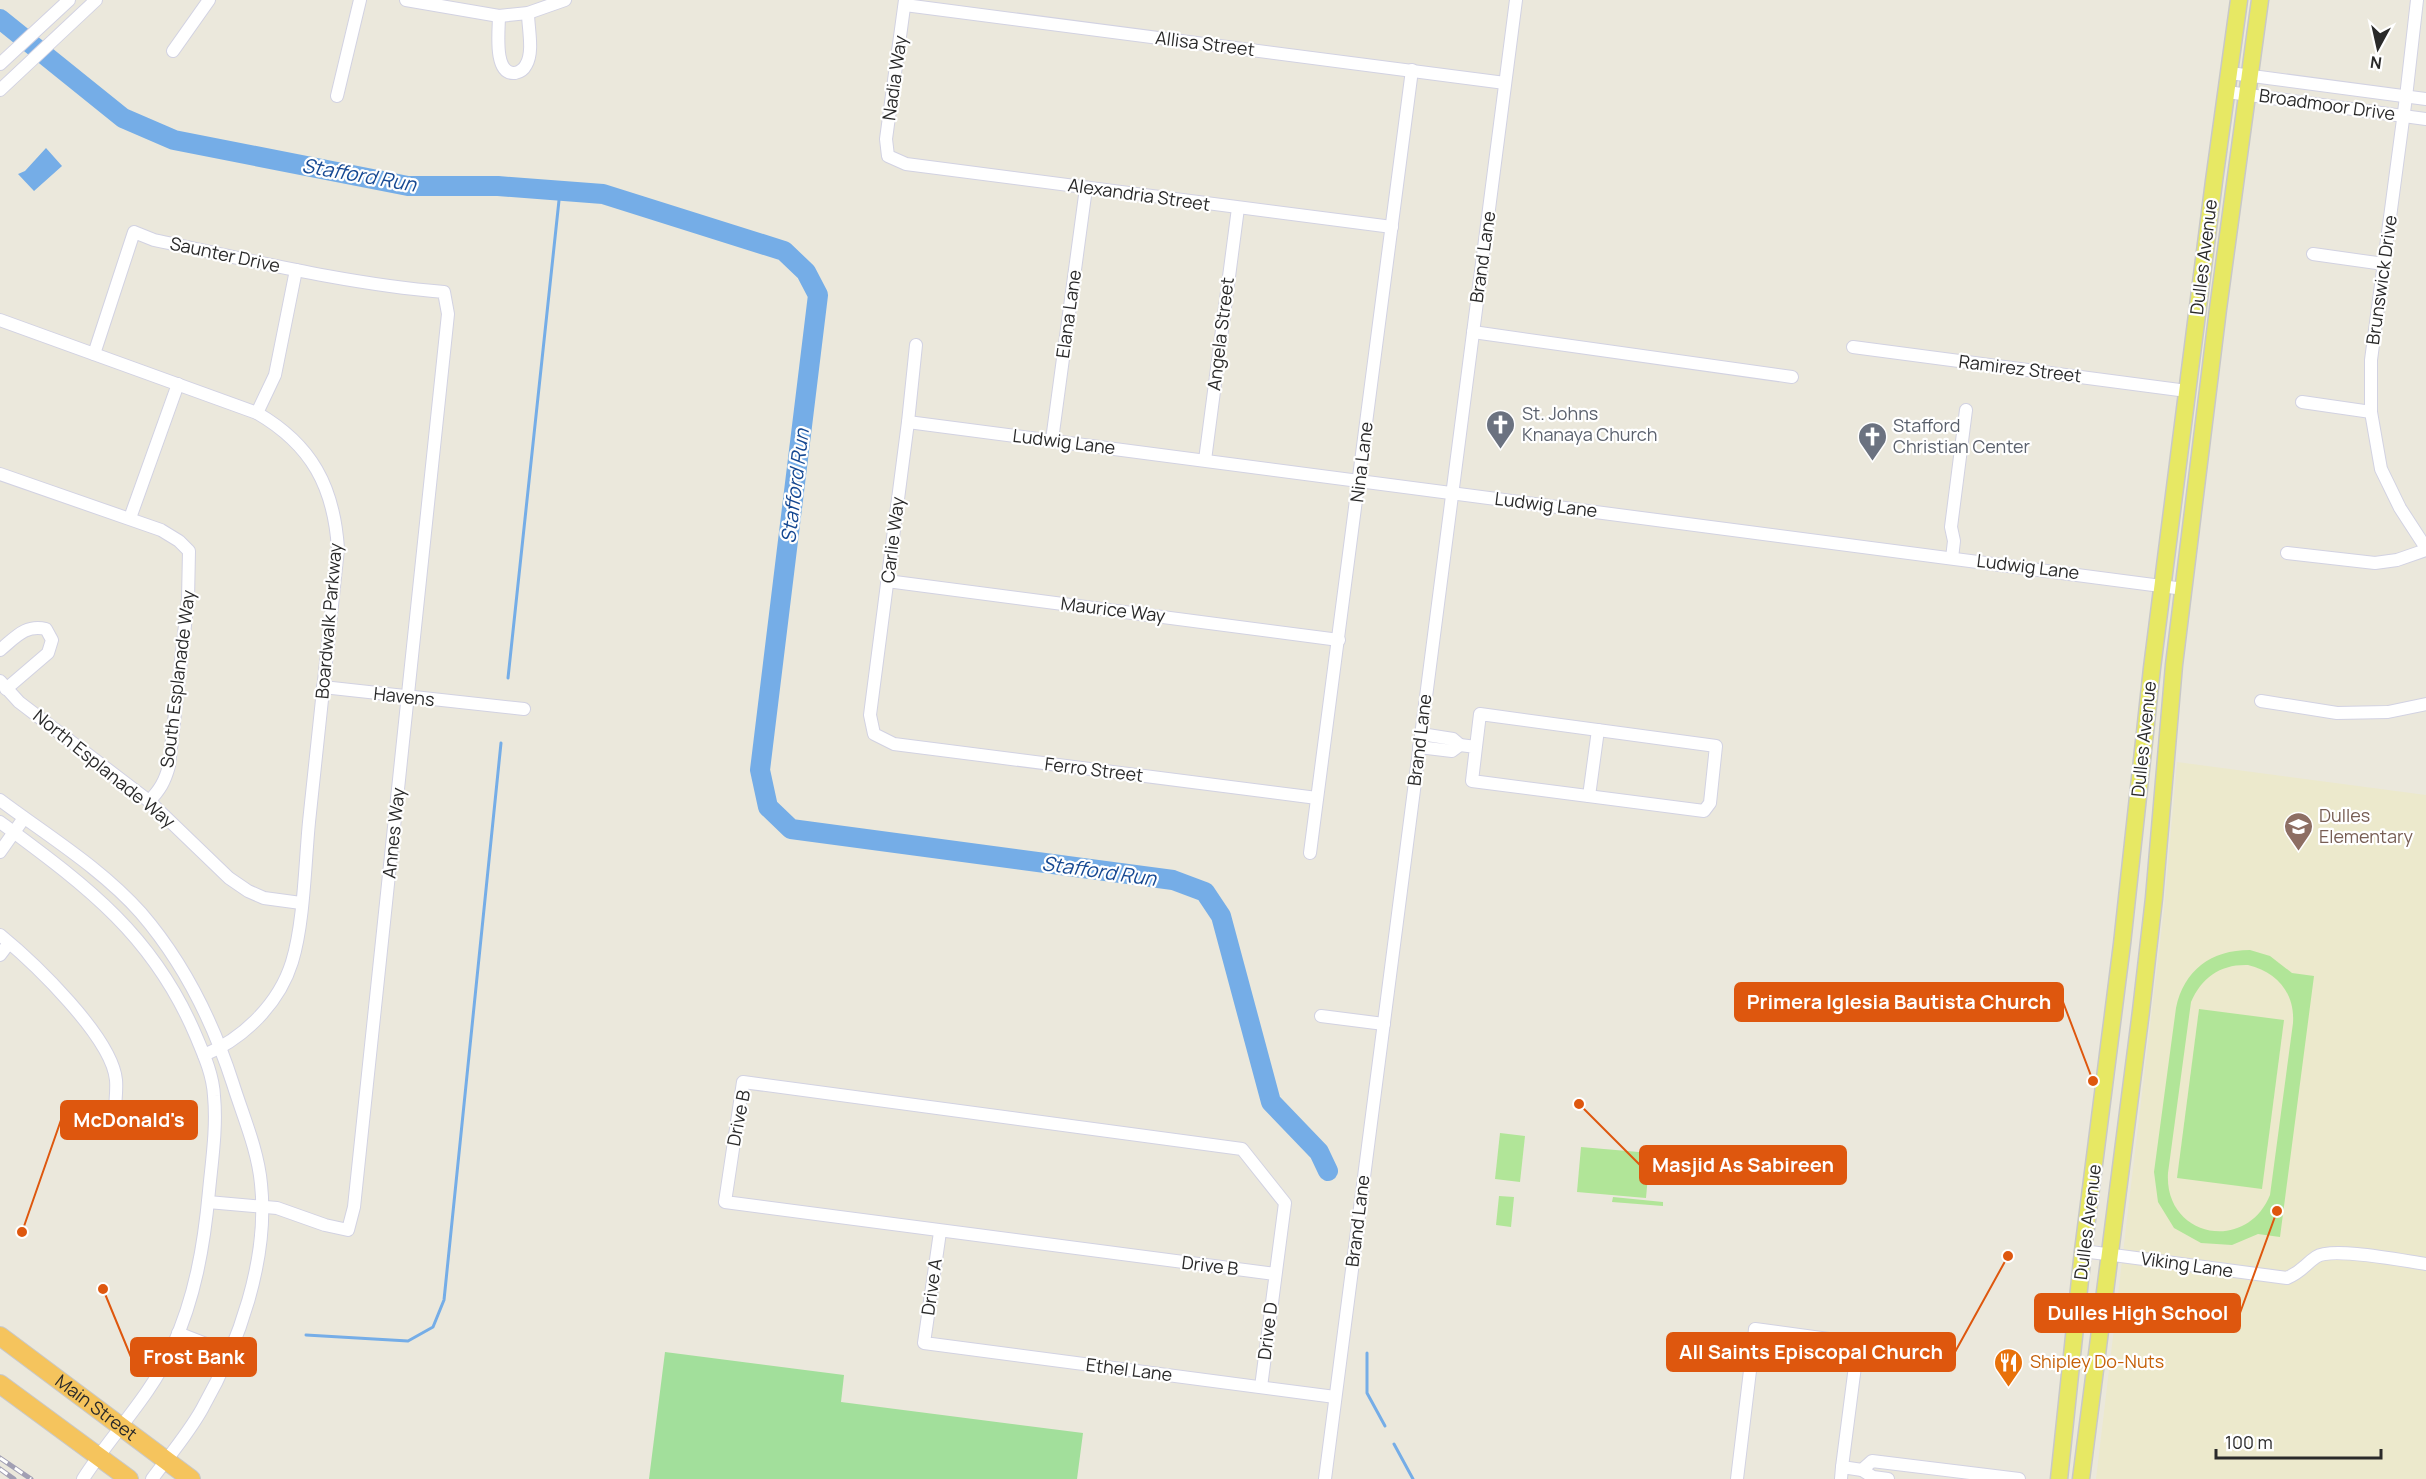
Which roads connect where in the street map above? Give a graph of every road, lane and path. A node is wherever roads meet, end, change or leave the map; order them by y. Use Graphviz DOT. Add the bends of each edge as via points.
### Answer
graph roads {
  1 [pos="69,0"];
  2 [pos="96,0"];
  3 [pos="209,0"];
  4 [pos="360,0"];
  5 [pos="406,0"];
  6 [pos="565,0"];
  7 [pos="1516,0"];
  8 [pos="2239,0"];
  9 [pos="2260,0"];
  10 [pos="2417,0"];
  11 [pos="905,3"];
  12 [pos="528,13"];
  13 [pos="499,16"];
  14 [pos="173,51"];
  15 [pos="3,61"];
  16 [pos="1412,70"];
  17 [pos="2230,73"];
  18 [pos="2249,75"];
  19 [pos="1505,82"];
  20 [pos="0,90"];
  21 [pos="2227,92"];
  22 [pos="2247,94"];
  23 [pos="337,96"];
  24 [pos="2406,97"];
  25 [pos="2426,99"];
  26 [pos="2404,116"];
  27 [pos="2426,119"];
  28 [pos="888,156"];
  29 [pos="1086,188"];
  30 [pos="1238,208"];
  31 [pos="1392,227"];
  32 [pos="2313,254"];
  33 [pos="2384,264"];
  34 [pos="296,270"];
  35 [pos="444,292"];
  36 [pos="2198,306"];
  37 [pos="2218,309"];
  38 [pos="0,321"];
  39 [pos="1473,332"];
  40 [pos="916,345"];
  41 [pos="1853,347"];
  42 [pos="94,354"];
  43 [pos="1792,377"];
  44 [pos="178,384"];
  45 [pos="2187,390"];
  46 [pos="2302,402"];
  47 [pos="1966,410"];
  48 [pos="2371,412"];
  49 [pos="257,413"];
  50 [pos="908,422"];
  51 [pos="1052,441"];
  52 [pos="1205,460"];
  53 [pos="0,474"];
  54 [pos="1360,481"];
  55 [pos="1452,493"];
  56 [pos="130,518"];
  57 [pos="2426,549"];
  58 [pos="2287,553"];
  59 [pos="1952,558"];
  60 [pos="887,581"];
  61 [pos="2164,586"];
  62 [pos="2184,588"];
  63 [pos="1339,640"];
  64 [pos="0,650"];
  65 [pos="3,685"];
  66 [pos="323,687"];
  67 [pos="409,698"];
  68 [pos="2261,701"];
  69 [pos="2426,704"];
  70 [pos="524,709"];
  71 [pos="1598,730"];
  72 [pos="874,734"];
  73 [pos="1420,740"];
  74 [pos="1476,747"];
  75 [pos="1589,796"];
  76 [pos="1317,798"];
  77 [pos="0,800"];
  78 [pos="149,801"];
  79 [pos="24,818"];
  80 [pos="0,822"];
  81 [pos="14,832"];
  82 [pos="0,852"];
  83 [pos="1310,853"];
  84 [pos="301,903"];
  85 [pos="5,939"];
  86 [pos="0,955"];
  87 [pos="1321,1016"];
  88 [pos="1383,1024"];
  89 [pos="221,1048"];
  90 [pos="204,1055"];
  91 [pos="115,1112"];
  92 [pos="208,1202"];
  93 [pos="262,1206"];
  94 [pos="940,1232"];
  95 [pos="2084,1251"];
  96 [pos="2110,1254"];
  97 [pos="2426,1264"];
  98 [pos="1275,1274"];
  99 [pos="178,1333"];
  100 [pos="0,1336"];
  101 [pos="924,1343"];
  102 [pos="229,1353"];
  103 [pos="0,1384"];
  104 [pos="1261,1387"];
  105 [pos="1335,1397"];
  106 [pos="122,1425"];
  107 [pos="97,1456"];
  108 [pos="166,1460"];
  109 [pos="1862,1470"];
  110 [pos="1841,1473"];
  111 [pos="83,1479"];
  112 [pos="129,1479"];
  113 [pos="152,1479"];
  114 [pos="191,1479"];
  115 [pos="1325,1479"];
  116 [pos="1737,1479"];
  117 [pos="1888,1479"];
  118 [pos="2019,1479"];
  119 [pos="2059,1479"];
  120 [pos="2081,1479"];
  1 -- 15 [label="street"];
  2 -- 20 [label="street"];
  3 -- 14 [label="street"];
  4 -- 23 [label="street"];
  5 -- 13 [label="street"];
  6 -- 12 [label="street"];
  7 -- 19 [label="street, Brand Lane"];
  8 -- 17 [label="main road, Dulles Avenue"];
  9 -- 18 [label="main road, Dulles Avenue"];
  10 -- 24 [label="street, Brunswick Drive"];
  11 -- 16 [label="street, Allisa Street"];
  11 -- 28 [label="street, Nadia Way" via="886,139"];
  12 -- 13 [label="street"];
  12 -- 13 [label="street" via="526,65 520,72 511,73 500,63"];
  16 -- 19 [label="street, Allisa Street"];
  16 -- 31 [label="street, Nina Lane"];
  17 -- 18 [label="street, Broadmoor Drive"];
  17 -- 21 [label="main road, Dulles Avenue"];
  18 -- 22 [label="main road, Dulles Avenue"];
  18 -- 24 [label="street, Broadmoor Drive"];
  19 -- 39 [label="street, Brand Lane"];
  21 -- 22 [label="street, Broadmoor Drive"];
  21 -- 36 [label="main road, Dulles Avenue"];
  22 -- 26 [label="street, Broadmoor Drive"];
  22 -- 37 [label="main road, Dulles Avenue"];
  24 -- 25 [label="street, Broadmoor Drive"];
  24 -- 26 [label="street, Brunswick Drive"];
  26 -- 27 [label="street, Broadmoor Drive"];
  26 -- 33 [label="street, Brunswick Drive"];
  28 -- 29 [label="street, Alexandria Street" via="906,164"];
  29 -- 30 [label="street, Alexandria Street"];
  29 -- 51 [label="street, Elana Lane"];
  30 -- 31 [label="street, Alexandria Street"];
  30 -- 52 [label="street, Angela Street"];
  31 -- 54 [label="street, Nina Lane"];
  32 -- 33 [label="street"];
  33 -- 48 [label="street, Brunswick Drive" via="2371,360"];
  34 -- 35 [label="street, Saunter Drive" via="383,286"];
  34 -- 42 [label="street, Saunter Drive" via="154,240 134,232"];
  34 -- 49 [label="street" via="275,375"];
  35 -- 67 [label="street, Annes Way" via="448,314"];
  36 -- 37 [label="main road"];
  36 -- 45 [label="main road, Dulles Avenue"];
  37 -- 62 [label="main road, Dulles Avenue"];
  38 -- 42 [label="street, Boardwalk Parkway"];
  39 -- 43 [label="street"];
  39 -- 55 [label="street, Brand Lane"];
  40 -- 50 [label="street, Carlie Way"];
  41 -- 45 [label="street, Ramirez Street"];
  42 -- 44 [label="street, Boardwalk Parkway"];
  44 -- 49 [label="street, Boardwalk Parkway"];
  44 -- 56 [label="street"];
  45 -- 61 [label="main road, Dulles Avenue"];
  46 -- 48 [label="street"];
  47 -- 59 [label="street" via="1951,526"];
  48 -- 57 [label="street, Brunswick Drive" via="2381,469"];
  49 -- 66 [label="street, Boardwalk Parkway" via="276,423 316,468 336,520 338,549"];
  50 -- 51 [label="street, Ludwig Lane"];
  50 -- 60 [label="street, Carlie Way"];
  51 -- 52 [label="street, Ludwig Lane"];
  52 -- 54 [label="street, Ludwig Lane"];
  53 -- 56 [label="street"];
  54 -- 55 [label="street, Ludwig Lane"];
  54 -- 63 [label="street, Nina Lane"];
  55 -- 59 [label="street, Ludwig Lane"];
  55 -- 73 [label="street, Brand Lane"];
  56 -- 78 [label="street, South Esplanade Way" via="161,530 189,551 188,599 169,766 162,786"];
  57 -- 58 [label="street" via="2375,563"];
  59 -- 61 [label="street, Ludwig Lane"];
  60 -- 63 [label="street, Maurice Way"];
  60 -- 72 [label="street, Carlie Way" via="870,715"];
  61 -- 62 [label="street, Ludwig Lane"];
  61 -- 95 [label="main road, Dulles Avenue"];
  62 -- 96 [label="main road, Dulles Avenue" via="2154,898"];
  63 -- 76 [label="street, Nina Lane"];
  64 -- 65 [label="street" via="34,626 46,629 52,640 48,653"];
  65 -- 78 [label="street, North Esplanade Way" via="19,702"];
  66 -- 67 [label="street, Havens"];
  66 -- 84 [label="street, Boardwalk Parkway"];
  67 -- 70 [label="street, Havens"];
  67 -- 93 [label="street, Annes Way" via="348,1230"];
  68 -- 69 [label="street" via="2337,713 2388,712"];
  71 -- 74 [label="street" via="1480,714"];
  71 -- 75 [label="street"];
  71 -- 75 [label="street" via="1716,746 1710,803 1704,811"];
  72 -- 76 [label="street, Ferro Street" via="894,744"];
  73 -- 74 [label="street" via="1453,739 1460,745"];
  73 -- 88 [label="street, Brand Lane"];
  74 -- 75 [label="street" via="1472,781"];
  76 -- 83 [label="street, Nina Lane"];
  77 -- 79 [label="street"];
  78 -- 84 [label="street, North Esplanade Way" via="229,878 248,891 264,898"];
  79 -- 81 [label="street"];
  79 -- 89 [label="street" via="93,868 140,912 175,958"];
  80 -- 81 [label="street"];
  81 -- 82 [label="street"];
  81 -- 90 [label="street" via="76,879 128,927 170,985"];
  84 -- 89 [label="street, Boardwalk Parkway" via="292,962 283,983 253,1023"];
  85 -- 86 [label="street"];
  85 -- 91 [label="street" via="59,989 104,1047 116,1079"];
  87 -- 88 [label="street"];
  88 -- 105 [label="street, Brand Lane"];
  89 -- 90 [label="street, Boardwalk Parkway"];
  89 -- 93 [label="street" via="258,1163"];
  90 -- 92 [label="street" via="215,1106"];
  92 -- 93 [label="street, Annes Way"];
  92 -- 99 [label="street" via="195,1287"];
  93 -- 102 [label="street" via="252,1283"];
  94 -- 98 [label="street, Drive B"];
  94 -- 98 [label="street, Drive B" via="725,1202 742,1082 1242,1149 1285,1203"];
  94 -- 101 [label="street, Drive A"];
  95 -- 96 [label="street, Viking Lane"];
  95 -- 119 [label="main road, Dulles Avenue"];
  96 -- 97 [label="street, Viking Lane" via="2287,1278 2300,1273 2317,1256 2332,1252"];
  96 -- 120 [label="main road, Dulles Avenue"];
  98 -- 104 [label="street, Drive D"];
  99 -- 102 [label="street"];
  99 -- 106 [label="street" via="156,1377"];
  100 -- 106 [label="highway, Main Street"];
  101 -- 104 [label="street, Ethel Lane"];
  102 -- 108 [label="street" via="201,1411"];
  103 -- 107 [label="highway"];
  104 -- 105 [label="street, Ethel Lane"];
  105 -- 115 [label="street, Brand Lane"];
  106 -- 107 [label="street"];
  106 -- 108 [label="highway, Main Street"];
  107 -- 111 [label="street"];
  107 -- 112 [label="highway"];
  108 -- 113 [label="street"];
  108 -- 114 [label="highway, Main Street"];
  109 -- 110 [label="street"];
  109 -- 117 [label="street" via="1873,1477"];
  109 -- 118 [label="street" via="1872,1461"];
  110 -- 116 [label="street" via="1858,1343 1755,1329"];
}
